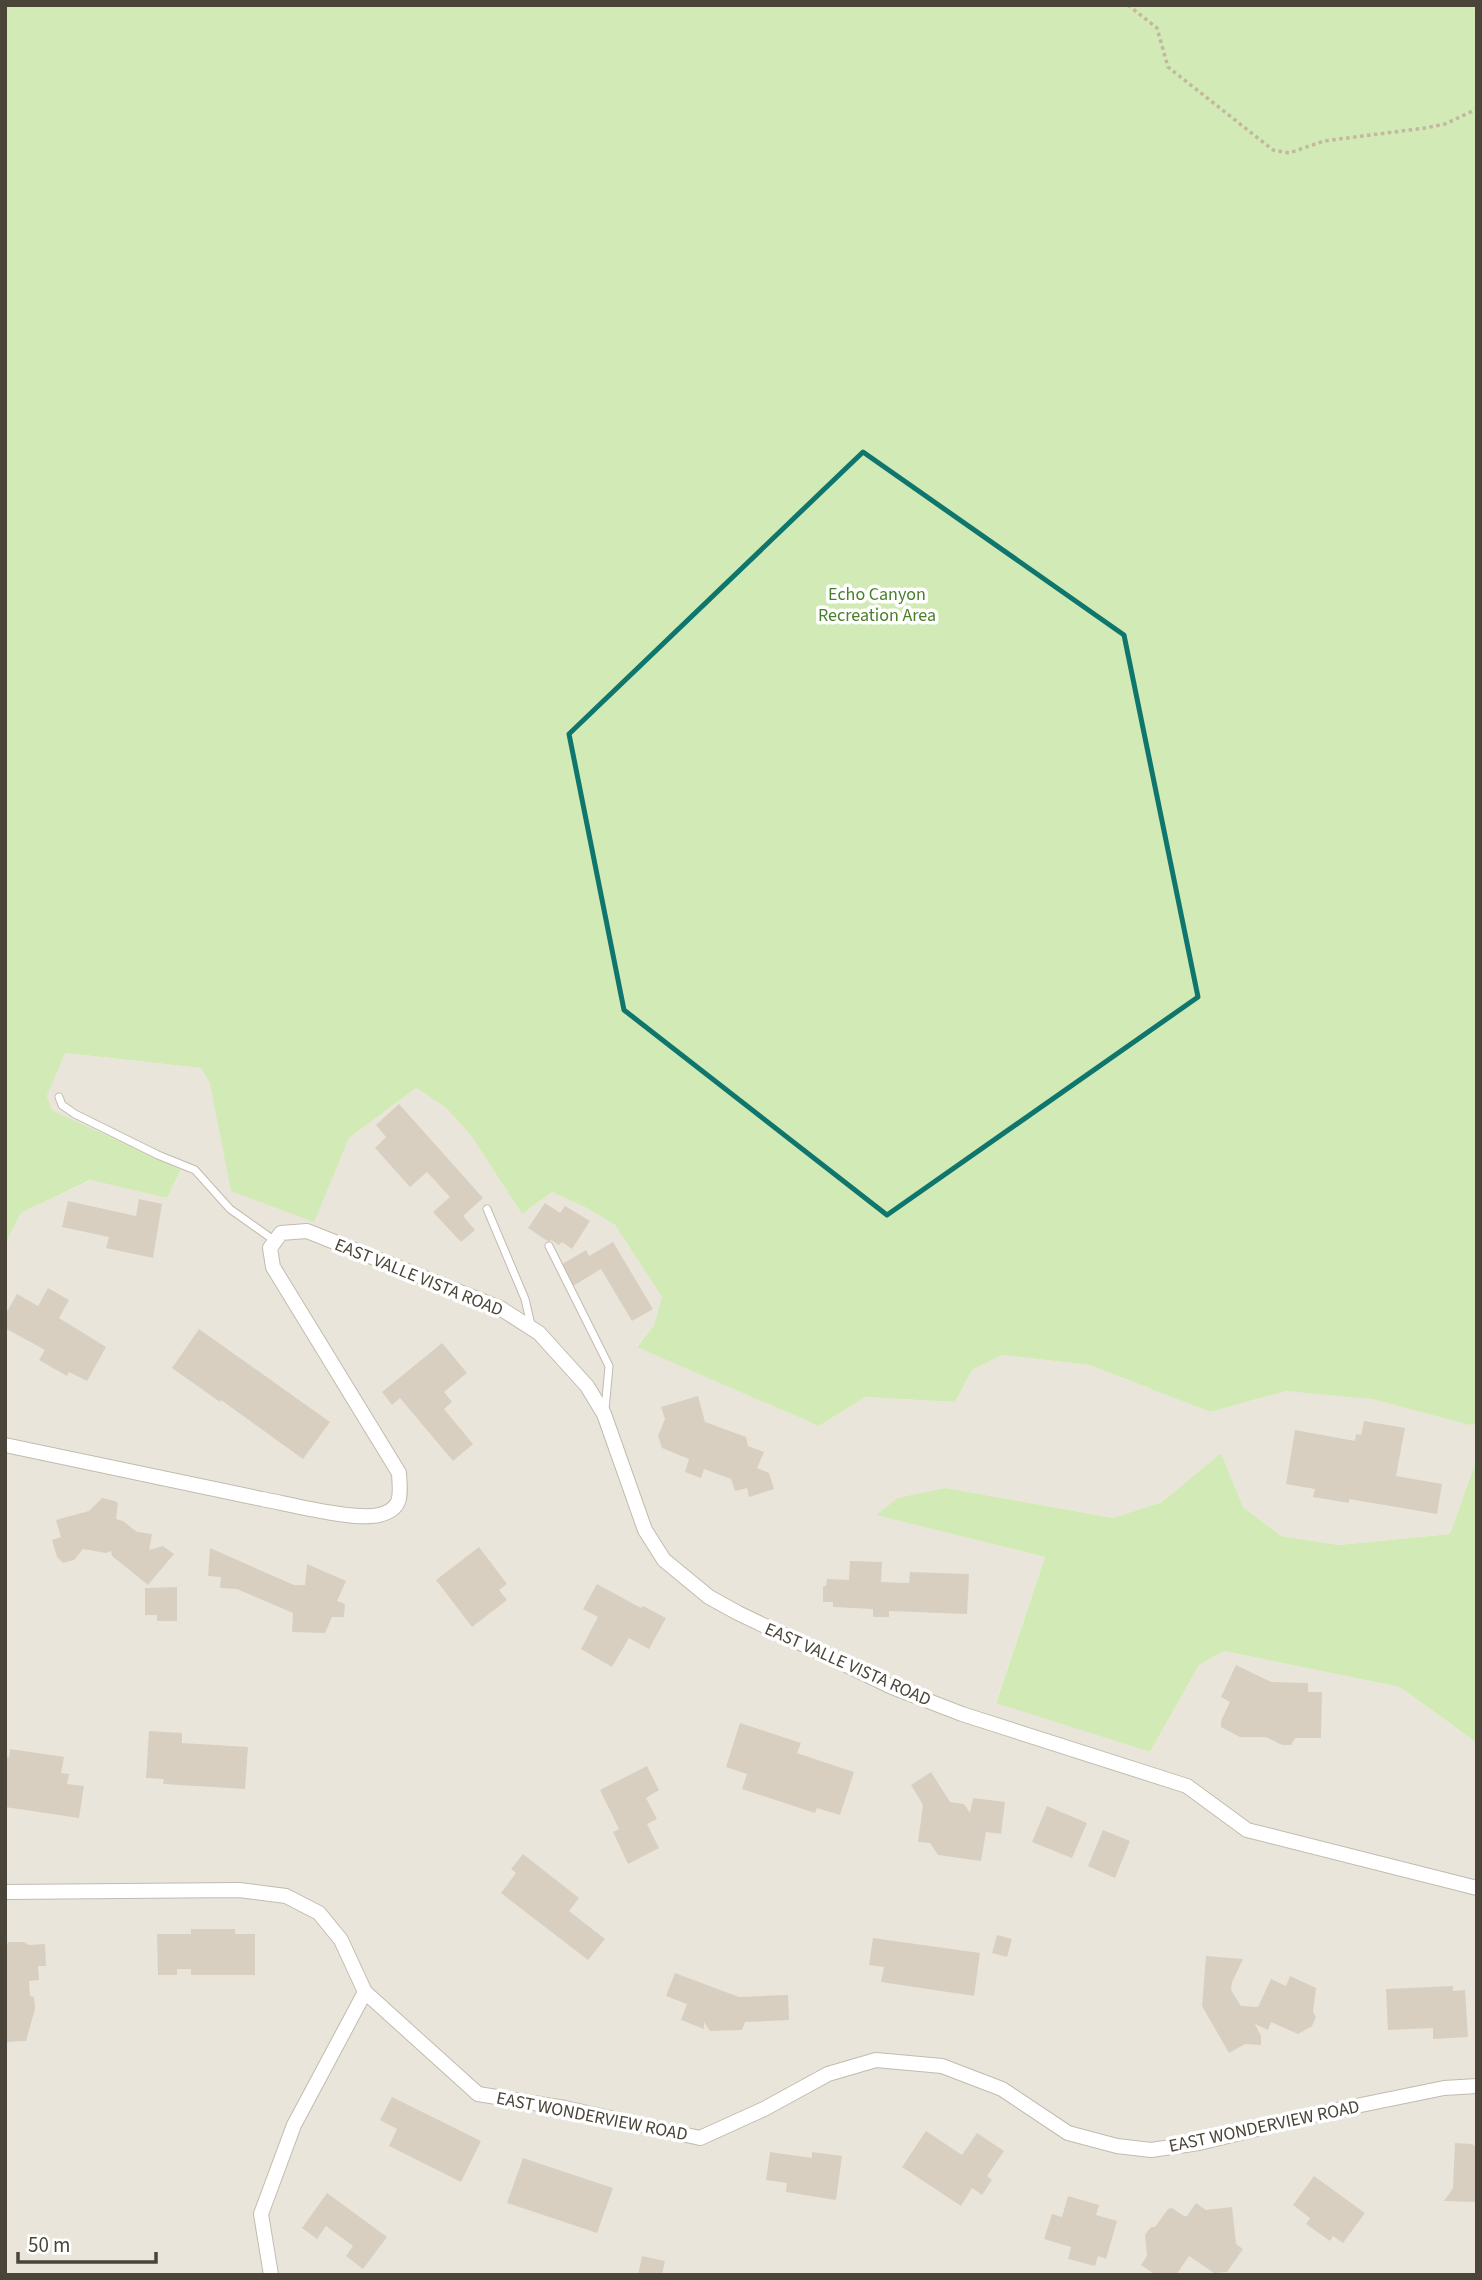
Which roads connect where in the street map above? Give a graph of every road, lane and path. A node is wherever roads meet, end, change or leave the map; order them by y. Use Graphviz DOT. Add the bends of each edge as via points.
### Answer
graph roads {
  1 [pos="1128,5"];
  2 [pos="1477,109"];
  3 [pos="59,1097"];
  4 [pos="487,1209"];
  5 [pos="275,1241"];
  6 [pos="549,1246"];
  7 [pos="532,1329"];
  8 [pos="604,1414"];
  9 [pos="5,1445"];
  10 [pos="1477,1888"];
  11 [pos="5,1892"];
  12 [pos="365,1992"];
  13 [pos="1477,2086"];
  14 [pos="271,2275"];
  1 -- 2 [label="path" via="1157,28 1168,67 1273,150 1289,153 1324,141 1445,124"];
  3 -- 5 [label="lane" via="75,1114 195,1170 230,1209"];
  4 -- 7 [label="lane" via="525,1299"];
  5 -- 7 [label="street, EAST VALLE VISTA ROAD" via="281,1233 307,1231 500,1308"];
  5 -- 9 [label="street" via="270,1248 272,1267 399,1474 397,1506 380,1515 359,1516"];
  6 -- 8 [label="lane" via="609,1366"];
  7 -- 8 [label="street, EAST VALLE VISTA ROAD" via="587,1386"];
  8 -- 10 [label="street, EAST VALLE VISTA ROAD" via="645,1530 664,1560 709,1597 738,1613 892,1687 962,1714 1188,1786 1247,1829"];
  11 -- 12 [label="street, EAST WONDERVIEW ROAD" via="239,1891 286,1896 319,1913 341,1940"];
  12 -- 13 [label="street, EAST WONDERVIEW ROAD" via="478,2094 700,2138 828,2074 876,2060 942,2066 1002,2089 1068,2133 1151,2150 1444,2088"];
  12 -- 14 [label="street" via="294,2125 261,2214"];
}
